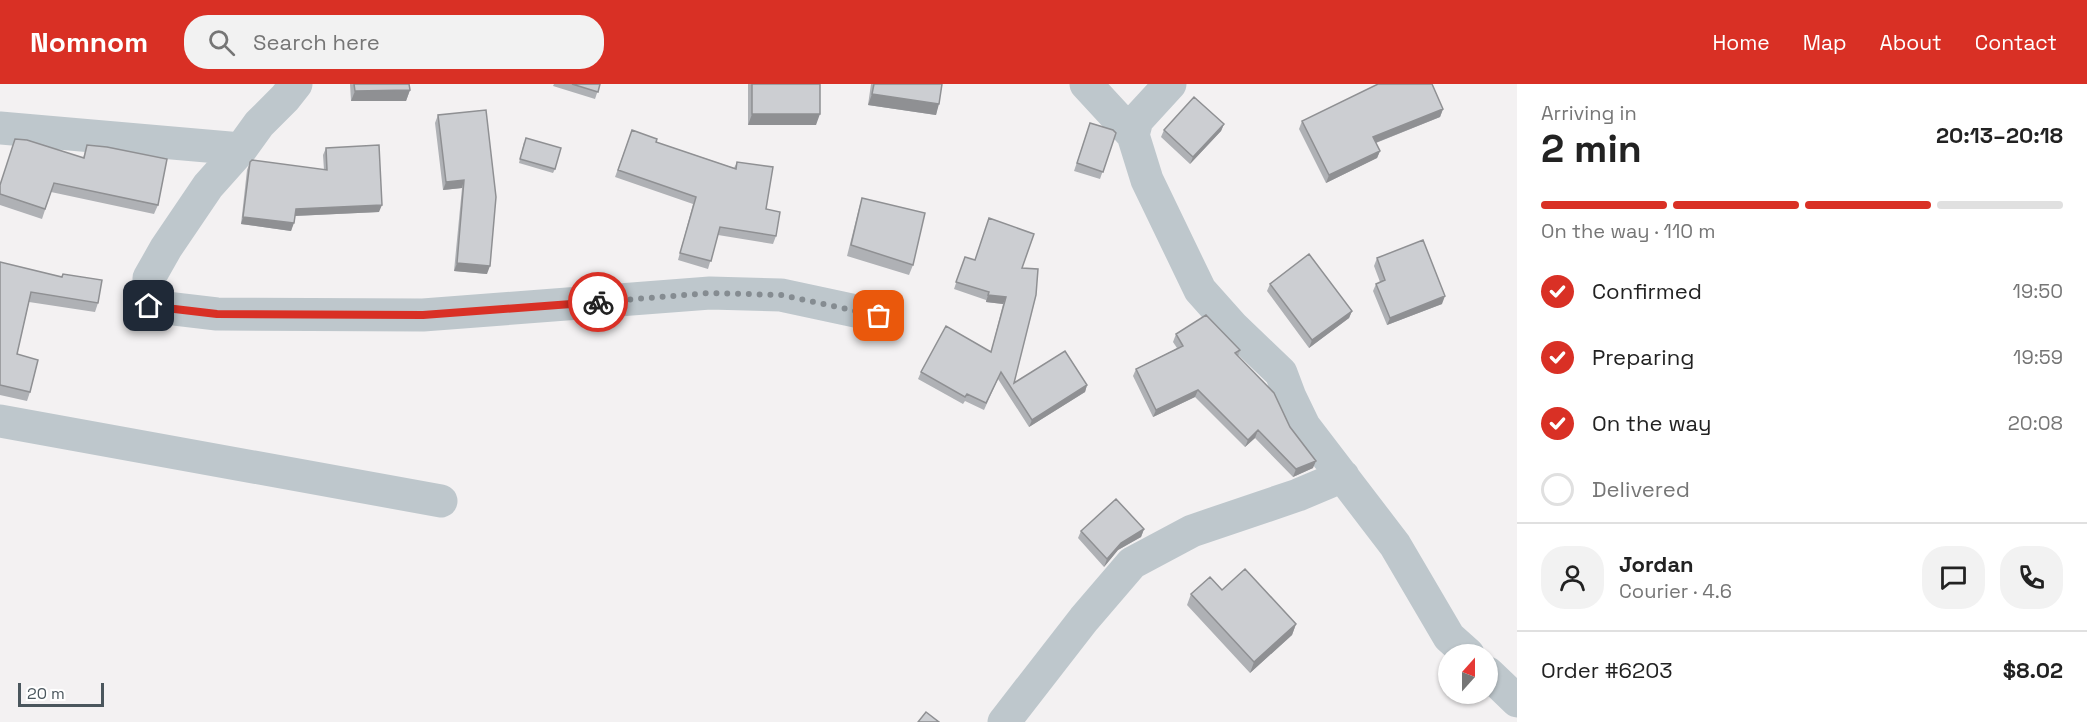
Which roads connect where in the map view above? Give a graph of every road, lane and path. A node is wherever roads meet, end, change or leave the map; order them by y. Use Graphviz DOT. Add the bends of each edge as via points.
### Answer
graph roads {
  1 [pos="296,84"];
  2 [pos="1086,84"];
  3 [pos="1170,84"];
  4 [pos="0,128"];
  5 [pos="1133,135"];
  6 [pos="241,149"];
  7 [pos="879,316"];
  8 [pos="0,421"];
  9 [pos="1343,476"];
  10 [pos="441,501"];
  11 [pos="1457,644"];
  12 [pos="1498,683"];
  13 [pos="1517,701"];
  14 [pos="1004,722"];
  1 -- 6 [label="street"];
  2 -- 5 [label="street"];
  3 -- 5 [label="street" via="1137,120"];
  4 -- 6 [label="street"];
  5 -- 9 [label="street" via="1147,180 1200,290 1281,374 1305,426"];
  6 -- 7 [label="street" via="208,186 166,248 149,278 149,306 217,314 423,315 710,293 781,295"];
  8 -- 10 [label="street"];
  9 -- 11 [label="street" via="1395,545"];
  9 -- 14 [label="street" via="1192,531 1131,563"];
  12 -- 13 [label="street"];
}
